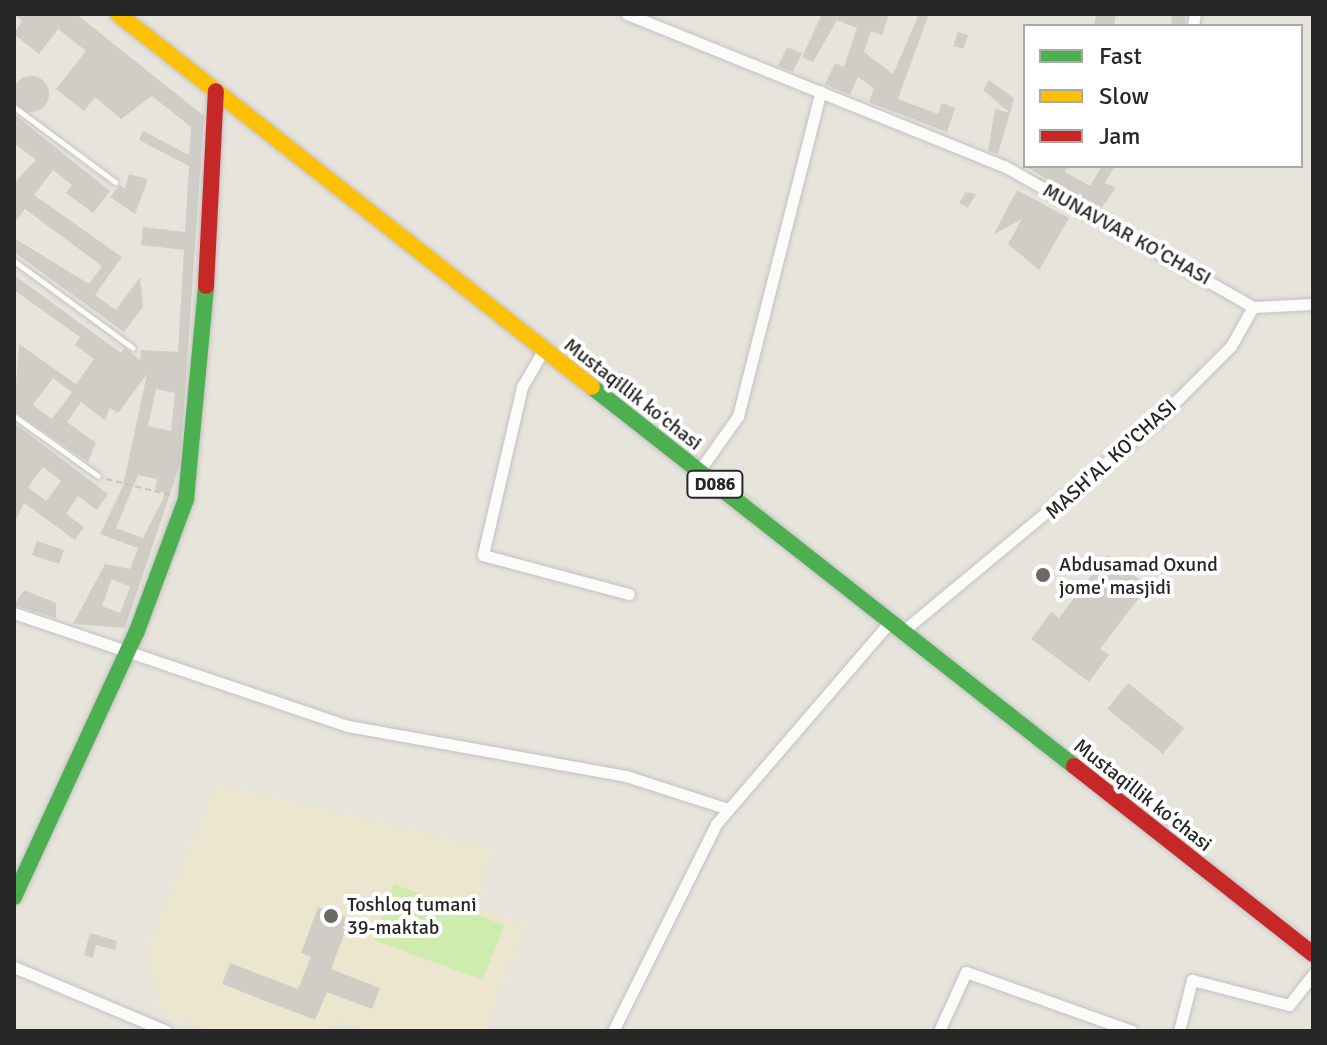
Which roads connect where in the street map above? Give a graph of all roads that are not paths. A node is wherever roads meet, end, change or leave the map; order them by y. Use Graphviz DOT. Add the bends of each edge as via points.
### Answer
graph roads {
  1 [pos="118,14"];
  2 [pos="627,14"];
  3 [pos="216,91"];
  4 [pos="821,91"];
  5 [pos="14,107"];
  6 [pos="115,182"];
  7 [pos="14,261"];
  8 [pos="1313,304"];
  9 [pos="1253,307"];
  10 [pos="133,348"];
  11 [pos="544,349"];
  12 [pos="14,416"];
  13 [pos="699,471"];
  14 [pos="98,476"];
  15 [pos="629,594"];
  16 [pos="14,613"];
  17 [pos="897,626"];
  18 [pos="126,656"];
  19 [pos="728,809"];
  20 [pos="14,897"];
  21 [pos="1313,954"];
  22 [pos="14,967"];
  23 [pos="1313,974"];
  24 [pos="166,1031"];
  25 [pos="613,1031"];
  26 [pos="939,1031"];
  27 [pos="1132,1031"];
  28 [pos="1179,1031"];
  1 -- 3 [label="main road, Mustaqillik koʻchasi / D086"];
  2 -- 4 [label="street, MUNAVVAR KO'CHASI"];
  3 -- 11 [label="main road, Mustaqillik koʻchasi / D086"];
  3 -- 18 [label="main road" via="200,405 186,499"];
  4 -- 9 [label="street, MUNAVVAR KO'CHASI" via="1004,166"];
  4 -- 13 [label="street" via="738,416"];
  5 -- 6 [label="lane"];
  7 -- 10 [label="lane"];
  8 -- 9 [label="street"];
  9 -- 17 [label="street, MASH'AL KO'CHASI" via="1231,346 1155,422"];
  11 -- 13 [label="main road, Mustaqillik koʻchasi / D086"];
  11 -- 15 [label="street" via="522,387 483,555"];
  12 -- 14 [label="lane"];
  13 -- 17 [label="main road, Mustaqillik koʻchasi / D086"];
  16 -- 18 [label="street"];
  17 -- 19 [label="street, MASH'AL KO'CHASI"];
  17 -- 21 [label="main road, Mustaqillik koʻchasi / D086"];
  18 -- 19 [label="street" via="348,726 626,776"];
  18 -- 20 [label="main road"];
  19 -- 25 [label="street, MASH'AL KO'CHASI"];
  22 -- 24 [label="street"];
  23 -- 28 [label="street" via="1289,1005 1192,980"];
  26 -- 27 [label="street" via="966,972"];
}
